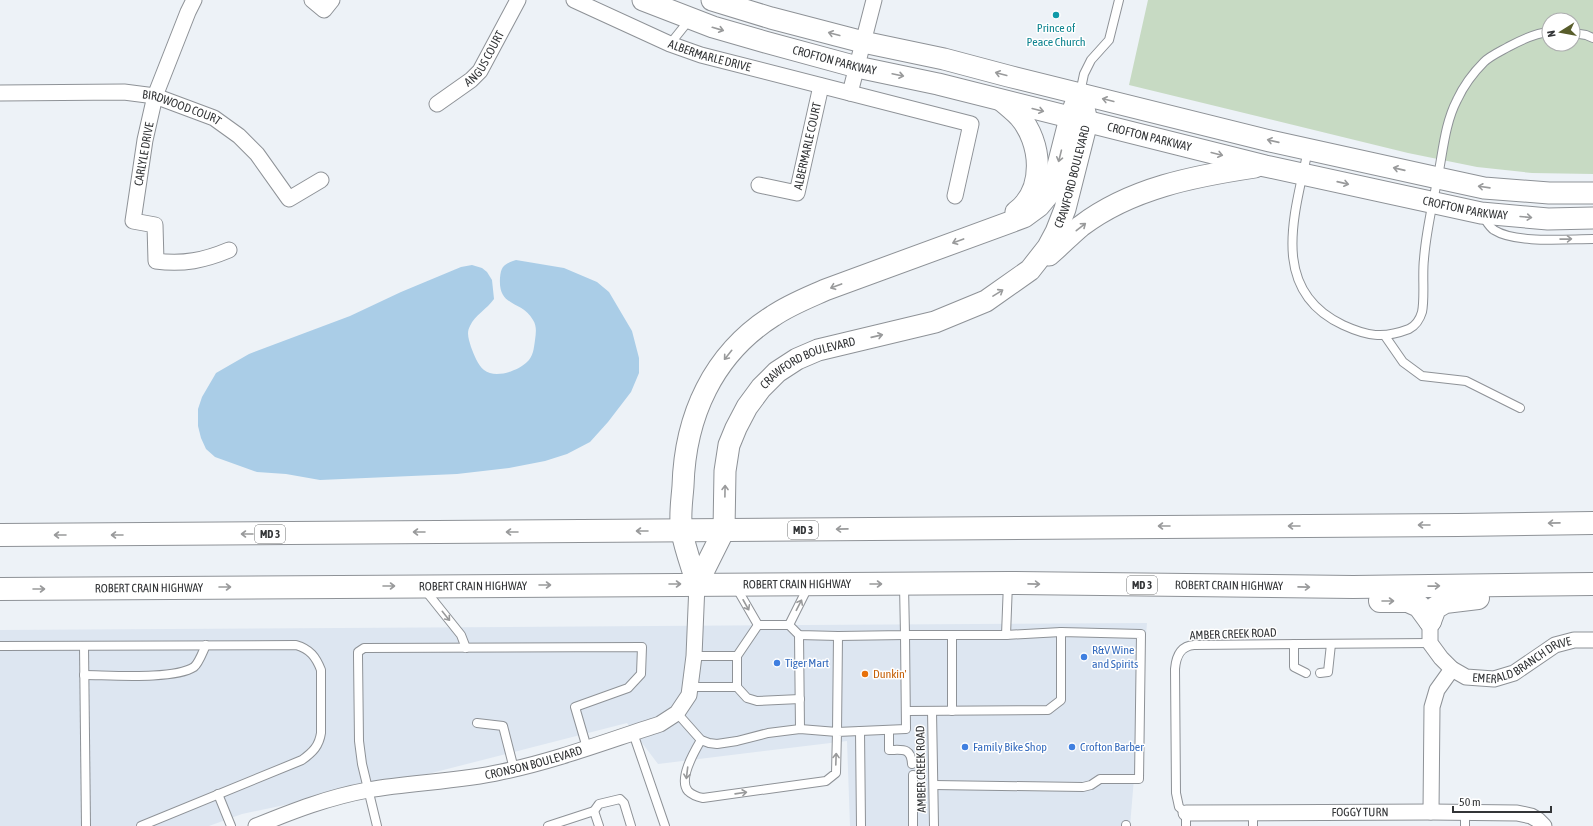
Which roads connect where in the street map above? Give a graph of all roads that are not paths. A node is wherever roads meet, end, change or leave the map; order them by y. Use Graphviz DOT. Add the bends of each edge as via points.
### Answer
graph roads {
  1 [pos="194,0"];
  2 [pos="312,0"];
  3 [pos="332,0"];
  4 [pos="518,0"];
  5 [pos="574,0"];
  6 [pos="643,0"];
  7 [pos="712,0"];
  8 [pos="874,0"];
  9 [pos="1119,0"];
  10 [pos="690,19"];
  11 [pos="1541,33"];
  12 [pos="1581,34"];
  13 [pos="1593,38"];
  14 [pos="863,42"];
  15 [pos="670,44"];
  16 [pos="857,66"];
  17 [pos="820,86"];
  18 [pos="0,93"];
  19 [pos="850,93"];
  20 [pos="1080,93"];
  21 [pos="155,96"];
  22 [pos="1002,101"];
  23 [pos="437,104"];
  24 [pos="1079,120"];
  25 [pos="1308,149"];
  26 [pos="1265,166"];
  27 [pos="1303,174"];
  28 [pos="1438,178"];
  29 [pos="321,180"];
  30 [pos="759,185"];
  31 [pos="1593,193"];
  32 [pos="955,196"];
  33 [pos="1432,203"];
  34 [pos="1481,213"];
  35 [pos="1593,218"];
  36 [pos="990,229"];
  37 [pos="1593,239"];
  38 [pos="230,250"];
  39 [pos="1030,270"];
  40 [pos="1385,336"];
  41 [pos="1520,408"];
  42 [pos="1593,523"];
  43 [pos="724,530"];
  44 [pos="682,531"];
  45 [pos="4,534"];
  46 [pos="1008,583"];
  47 [pos="697,584"];
  48 [pos="734,584"];
  49 [pos="810,584"];
  50 [pos="904,584"];
  51 [pos="1590,584"];
  52 [pos="1154,585"];
  53 [pos="422,586"];
  54 [pos="0,589"];
  55 [pos="1430,621"];
  56 [pos="758,625"];
  57 [pos="789,626"];
  58 [pos="1061,632"];
  59 [pos="1006,634"];
  60 [pos="799,635"];
  61 [pos="905,635"];
  62 [pos="952,635"];
  63 [pos="838,636"];
  64 [pos="1593,640"];
  65 [pos="1430,643"];
  66 [pos="1294,644"];
  67 [pos="1331,644"];
  68 [pos="206,645"];
  69 [pos="0,646"];
  70 [pos="84,646"];
  71 [pos="466,648"];
  72 [pos="694,656"];
  73 [pos="737,656"];
  74 [pos="1452,669"];
  75 [pos="1320,673"];
  76 [pos="1306,674"];
  77 [pos="84,675"];
  78 [pos="690,686"];
  79 [pos="737,687"];
  80 [pos="800,699"];
  81 [pos="907,711"];
  82 [pos="932,711"];
  83 [pos="952,711"];
  84 [pos="677,713"];
  85 [pos="477,723"];
  86 [pos="800,729"];
  87 [pos="889,730"];
  88 [pos="860,731"];
  89 [pos="837,732"];
  90 [pos="633,733"];
  91 [pos="700,740"];
  92 [pos="587,748"];
  93 [pos="912,764"];
  94 [pos="514,769"];
  95 [pos="913,775"];
  96 [pos="934,785"];
  97 [pos="369,790"];
  98 [pos="218,794"];
  99 [pos="594,811"];
  100 [pos="1431,812"];
  101 [pos="1186,820"];
  102 [pos="1253,820"];
  103 [pos="1465,820"];
  104 [pos="86,826"];
  105 [pos="141,826"];
  106 [pos="231,826"];
  107 [pos="256,826"];
  108 [pos="378,826"];
  109 [pos="548,826"];
  110 [pos="599,826"];
  111 [pos="631,826"];
  112 [pos="665,826"];
  113 [pos="860,826"];
  114 [pos="913,826"];
  115 [pos="934,826"];
  116 [pos="1544,826"];
  1 -- 21 [label="street, CARLYLE DRIVE"];
  2 -- 3 [label="street" via="324,10"];
  4 -- 23 [label="street, ANGUS COURT" via="480,71"];
  5 -- 15 [label="street, ALBERMARLE DRIVE"];
  6 -- 10 [label="street, CROFTON PARKWAY"];
  14 -- 7 [label="street, CROFTON PARKWAY, one-way"];
  8 -- 14 [label="street"];
  9 -- 20 [label="lane" via="1109,40 1091,60 1084,74"];
  10 -- 15 [label="lane"];
  10 -- 16 [label="street, CROFTON PARKWAY, one-way"];
  11 -- 28 [label="lane" via="1520,40 1485,61 1470,80 1457,100 1448,126"];
  12 -- 13 [label="lane"];
  14 -- 16 [label="street"];
  20 -- 14 [label="street, CROFTON PARKWAY, one-way"];
  15 -- 17 [label="street, ALBERMARLE DRIVE" via="701,55"];
  16 -- 19 [label="street"];
  16 -- 22 [label="street, CROFTON PARKWAY, one-way"];
  17 -- 19 [label="street, ALBERMARLE DRIVE"];
  17 -- 30 [label="street, ALBERMARLE COURT" via="797,193"];
  18 -- 21 [label="street, BIRDWOOD COURT" via="124,92"];
  19 -- 32 [label="street, ALBERMARLE DRIVE" via="971,124"];
  20 -- 24 [label="street, CRAWFORD BOULEVARD"];
  25 -- 20 [label="street, CROFTON PARKWAY, one-way"];
  21 -- 29 [label="street, BIRDWOOD COURT" via="214,118 239,136 257,154 289,199"];
  21 -- 38 [label="street, CARLYLE DRIVE" via="145,140 133,221 155,225 156,261 184,263"];
  22 -- 24 [label="street, CROFTON PARKWAY, one-way"];
  22 -- 36 [label="street" via="1026,126 1037,155 1038,169 1035,187 1029,198 1018,210"];
  24 -- 26 [label="street, CROFTON PARKWAY, one-way"];
  24 -- 36 [label="street, CRAWFORD BOULEVARD, one-way" via="1048,194 1039,206 1024,217"];
  24 -- 39 [label="street, CRAWFORD BOULEVARD" via="1066,209 1048,247"];
  25 -- 27 [label="lane"];
  28 -- 25 [label="street, CROFTON PARKWAY, one-way"];
  26 -- 27 [label="street, CROFTON PARKWAY"];
  39 -- 26 [label="street, one-way" via="1081,226 1120,202 1166,185"];
  27 -- 33 [label="street, CROFTON PARKWAY, one-way"];
  27 -- 40 [label="lane" via="1291,248 1303,290 1317,309 1330,319 1369,334"];
  31 -- 28 [label="street, CROFTON PARKWAY, one-way" via="1549,193 1484,188"];
  28 -- 33 [label="lane"];
  33 -- 34 [label="street, CROFTON PARKWAY"];
  33 -- 40 [label="lane" via="1424,258 1422,312 1411,328"];
  34 -- 35 [label="street, CROFTON PARKWAY, one-way" via="1548,219"];
  34 -- 37 [label="lane, one-way" via="1492,229 1513,237 1545,240"];
  36 -- 44 [label="street, CRAWFORD BOULEVARD, one-way" via="825,290 773,316 749,333 729,354 712,378 697,408 688,436 683,470"];
  43 -- 39 [label="street, CRAWFORD BOULEVARD, one-way" via="725,471 729,445 746,407 777,372 818,350 934,322 960,313 986,301"];
  40 -- 41 [label="lane" via="1403,362 1422,376 1466,381"];
  42 -- 43 [label="highway, MD 3, one-way"];
  43 -- 44 [label="highway, MD 3"];
  43 -- 47 [label="street, CRAWFORD BOULEVARD"];
  44 -- 45 [label="highway, MD 3, one-way"];
  44 -- 47 [label="street, CRAWFORD BOULEVARD"];
  46 -- 50 [label="highway, ROBERT CRAIN HIGHWAY / MD 3"];
  46 -- 52 [label="highway, ROBERT CRAIN HIGHWAY / MD 3, one-way"];
  46 -- 59 [label="lane"];
  47 -- 48 [label="highway, ROBERT CRAIN HIGHWAY / MD 3"];
  53 -- 47 [label="highway, ROBERT CRAIN HIGHWAY / MD 3, one-way"];
  47 -- 72 [label="street, CRONSON BOULEVARD"];
  48 -- 49 [label="highway, ROBERT CRAIN HIGHWAY / MD 3"];
  48 -- 56 [label="lane, one-way"];
  49 -- 50 [label="highway, ROBERT CRAIN HIGHWAY / MD 3, one-way"];
  57 -- 49 [label="lane, one-way"];
  50 -- 61 [label="lane"];
  52 -- 51 [label="highway, ROBERT CRAIN HIGHWAY / MD 3, one-way" via="1353,587"];
  51 -- 55 [label="highway" via="1445,602 1436,608"];
  52 -- 55 [label="highway, one-way" via="1291,601 1408,601 1419,606"];
  54 -- 53 [label="highway, ROBERT CRAIN HIGHWAY / MD 3, one-way"];
  53 -- 71 [label="lane, one-way" via="461,635"];
  55 -- 65 [label="street"];
  56 -- 57 [label="lane"];
  56 -- 73 [label="lane"];
  57 -- 60 [label="lane"];
  58 -- 59 [label="lane"];
  58 -- 83 [label="lane" via="1062,700 1048,710"];
  58 -- 96 [label="lane" via="1141,634 1139,779 1100,779 1083,787"];
  59 -- 62 [label="lane"];
  60 -- 63 [label="lane"];
  60 -- 80 [label="lane"];
  61 -- 62 [label="lane"];
  61 -- 63 [label="lane"];
  61 -- 81 [label="lane"];
  62 -- 83 [label="lane"];
  63 -- 89 [label="lane"];
  64 -- 74 [label="street, EMERALD BRANCH DRIVE" via="1574,640 1555,645 1514,673 1494,679 1466,677"];
  65 -- 67 [label="lane, AMBER CREEK ROAD"];
  65 -- 74 [label="street"];
  66 -- 67 [label="lane, AMBER CREEK ROAD"];
  66 -- 76 [label="lane" via="1294,667"];
  66 -- 101 [label="lane, AMBER CREEK ROAD" via="1188,645 1175,659 1176,793 1179,807"];
  67 -- 75 [label="lane" via="1328,672"];
  68 -- 70 [label="lane"];
  68 -- 77 [label="lane" via="195,666 182,672 157,675"];
  68 -- 98 [label="lane" via="296,645 312,653 321,670 320,733 315,749 302,760"];
  69 -- 70 [label="lane"];
  70 -- 77 [label="lane"];
  71 -- 92 [label="lane" via="642,647 642,674 628,688 575,707"];
  71 -- 97 [label="lane" via="364,648 358,652 359,741"];
  72 -- 73 [label="lane"];
  72 -- 78 [label="street, CRONSON BOULEVARD"];
  73 -- 79 [label="lane"];
  74 -- 100 [label="street" via="1437,690 1432,707"];
  77 -- 104 [label="lane"];
  78 -- 79 [label="lane"];
  78 -- 84 [label="street, CRONSON BOULEVARD" via="689,695"];
  79 -- 80 [label="lane" via="747,698 757,701"];
  80 -- 86 [label="lane"];
  81 -- 82 [label="lane"];
  81 -- 87 [label="lane" via="906,729"];
  82 -- 83 [label="lane"];
  82 -- 96 [label="lane, AMBER CREEK ROAD"];
  84 -- 90 [label="street, CRONSON BOULEVARD" via="660,724"];
  84 -- 91 [label="lane"];
  85 -- 94 [label="lane" via="503,726"];
  86 -- 89 [label="lane"];
  86 -- 91 [label="lane" via="717,744"];
  87 -- 88 [label="lane"];
  87 -- 93 [label="lane" via="889,750 909,752"];
  88 -- 89 [label="lane"];
  88 -- 113 [label="lane"];
  91 -- 89 [label="lane, one-way" via="688,766 685,783 688,791 703,798 826,781 836,773"];
  90 -- 92 [label="street, CRONSON BOULEVARD"];
  90 -- 112 [label="lane"];
  92 -- 94 [label="street, CRONSON BOULEVARD"];
  94 -- 97 [label="street, CRONSON BOULEVARD" via="468,778"];
  95 -- 114 [label="lane"];
  96 -- 115 [label="lane, AMBER CREEK ROAD"];
  97 -- 107 [label="street, CRONSON BOULEVARD" via="306,806"];
  97 -- 108 [label="lane"];
  98 -- 105 [label="lane"];
  98 -- 106 [label="lane"];
  99 -- 109 [label="lane"];
  99 -- 110 [label="lane"];
  99 -- 111 [label="lane" via="599,804 620,799"];
  100 -- 102 [label="street, FOGGY TURN"];
  100 -- 103 [label="street, FOGGY TURN"];
  101 -- 102 [label="street, FOGGY TURN"];
  103 -- 116 [label="street, FOGGY TURN" via="1517,813 1531,816"];
}
